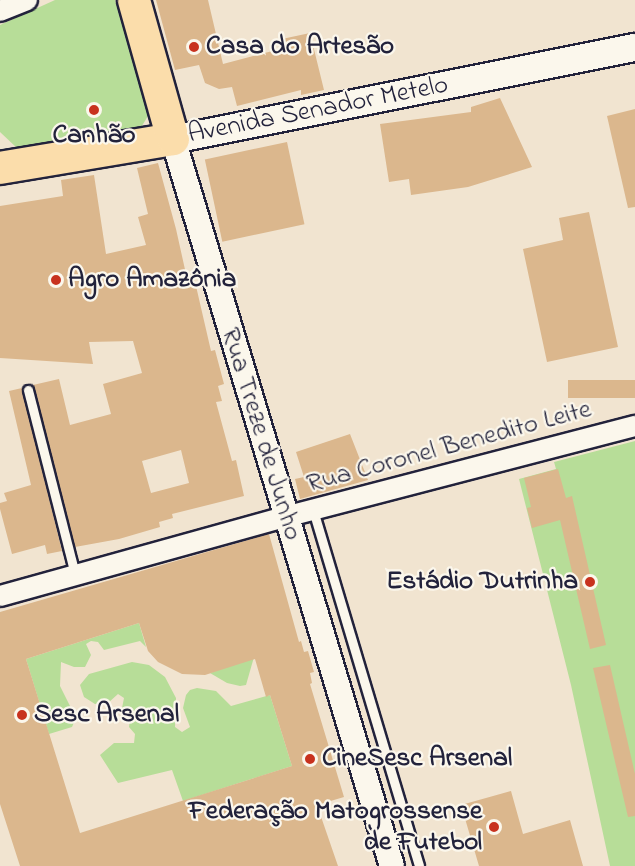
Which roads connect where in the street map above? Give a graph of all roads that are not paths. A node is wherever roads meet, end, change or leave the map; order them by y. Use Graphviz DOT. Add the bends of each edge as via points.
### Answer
graph roads {
  1 [pos="27,0"];
  2 [pos="134,0"];
  3 [pos="0,11"];
  4 [pos="635,48"];
  5 [pos="173,139"];
  6 [pos="0,168"];
  7 [pos="28,390"];
  8 [pos="635,426"];
  9 [pos="313,510"];
  10 [pos="285,517"];
  11 [pos="75,575"];
  12 [pos="0,596"];
  13 [pos="392,866"];
  14 [pos="420,866"];
  1 -- 3 [label="street"];
  2 -- 5 [label="main road, Rua Treze de Junho"];
  4 -- 5 [label="main road, Avenida Senador Metelo"];
  5 -- 6 [label="main road, Avenida Senador Metelo"];
  5 -- 10 [label="street, Rua Treze de Junho"];
  7 -- 11 [label="lane"];
  8 -- 9 [label="street, Rua Coronel Benedito Leite"];
  9 -- 10 [label="street, Rua Coronel Benedito Leite"];
  9 -- 14 [label="lane, Rua Treze de Junho"];
  10 -- 11 [label="street, Rua Coronel Benedito Leite"];
  10 -- 13 [label="street, Rua Treze de Junho"];
  11 -- 12 [label="street, Rua Coronel Benedito Leite"];
}
